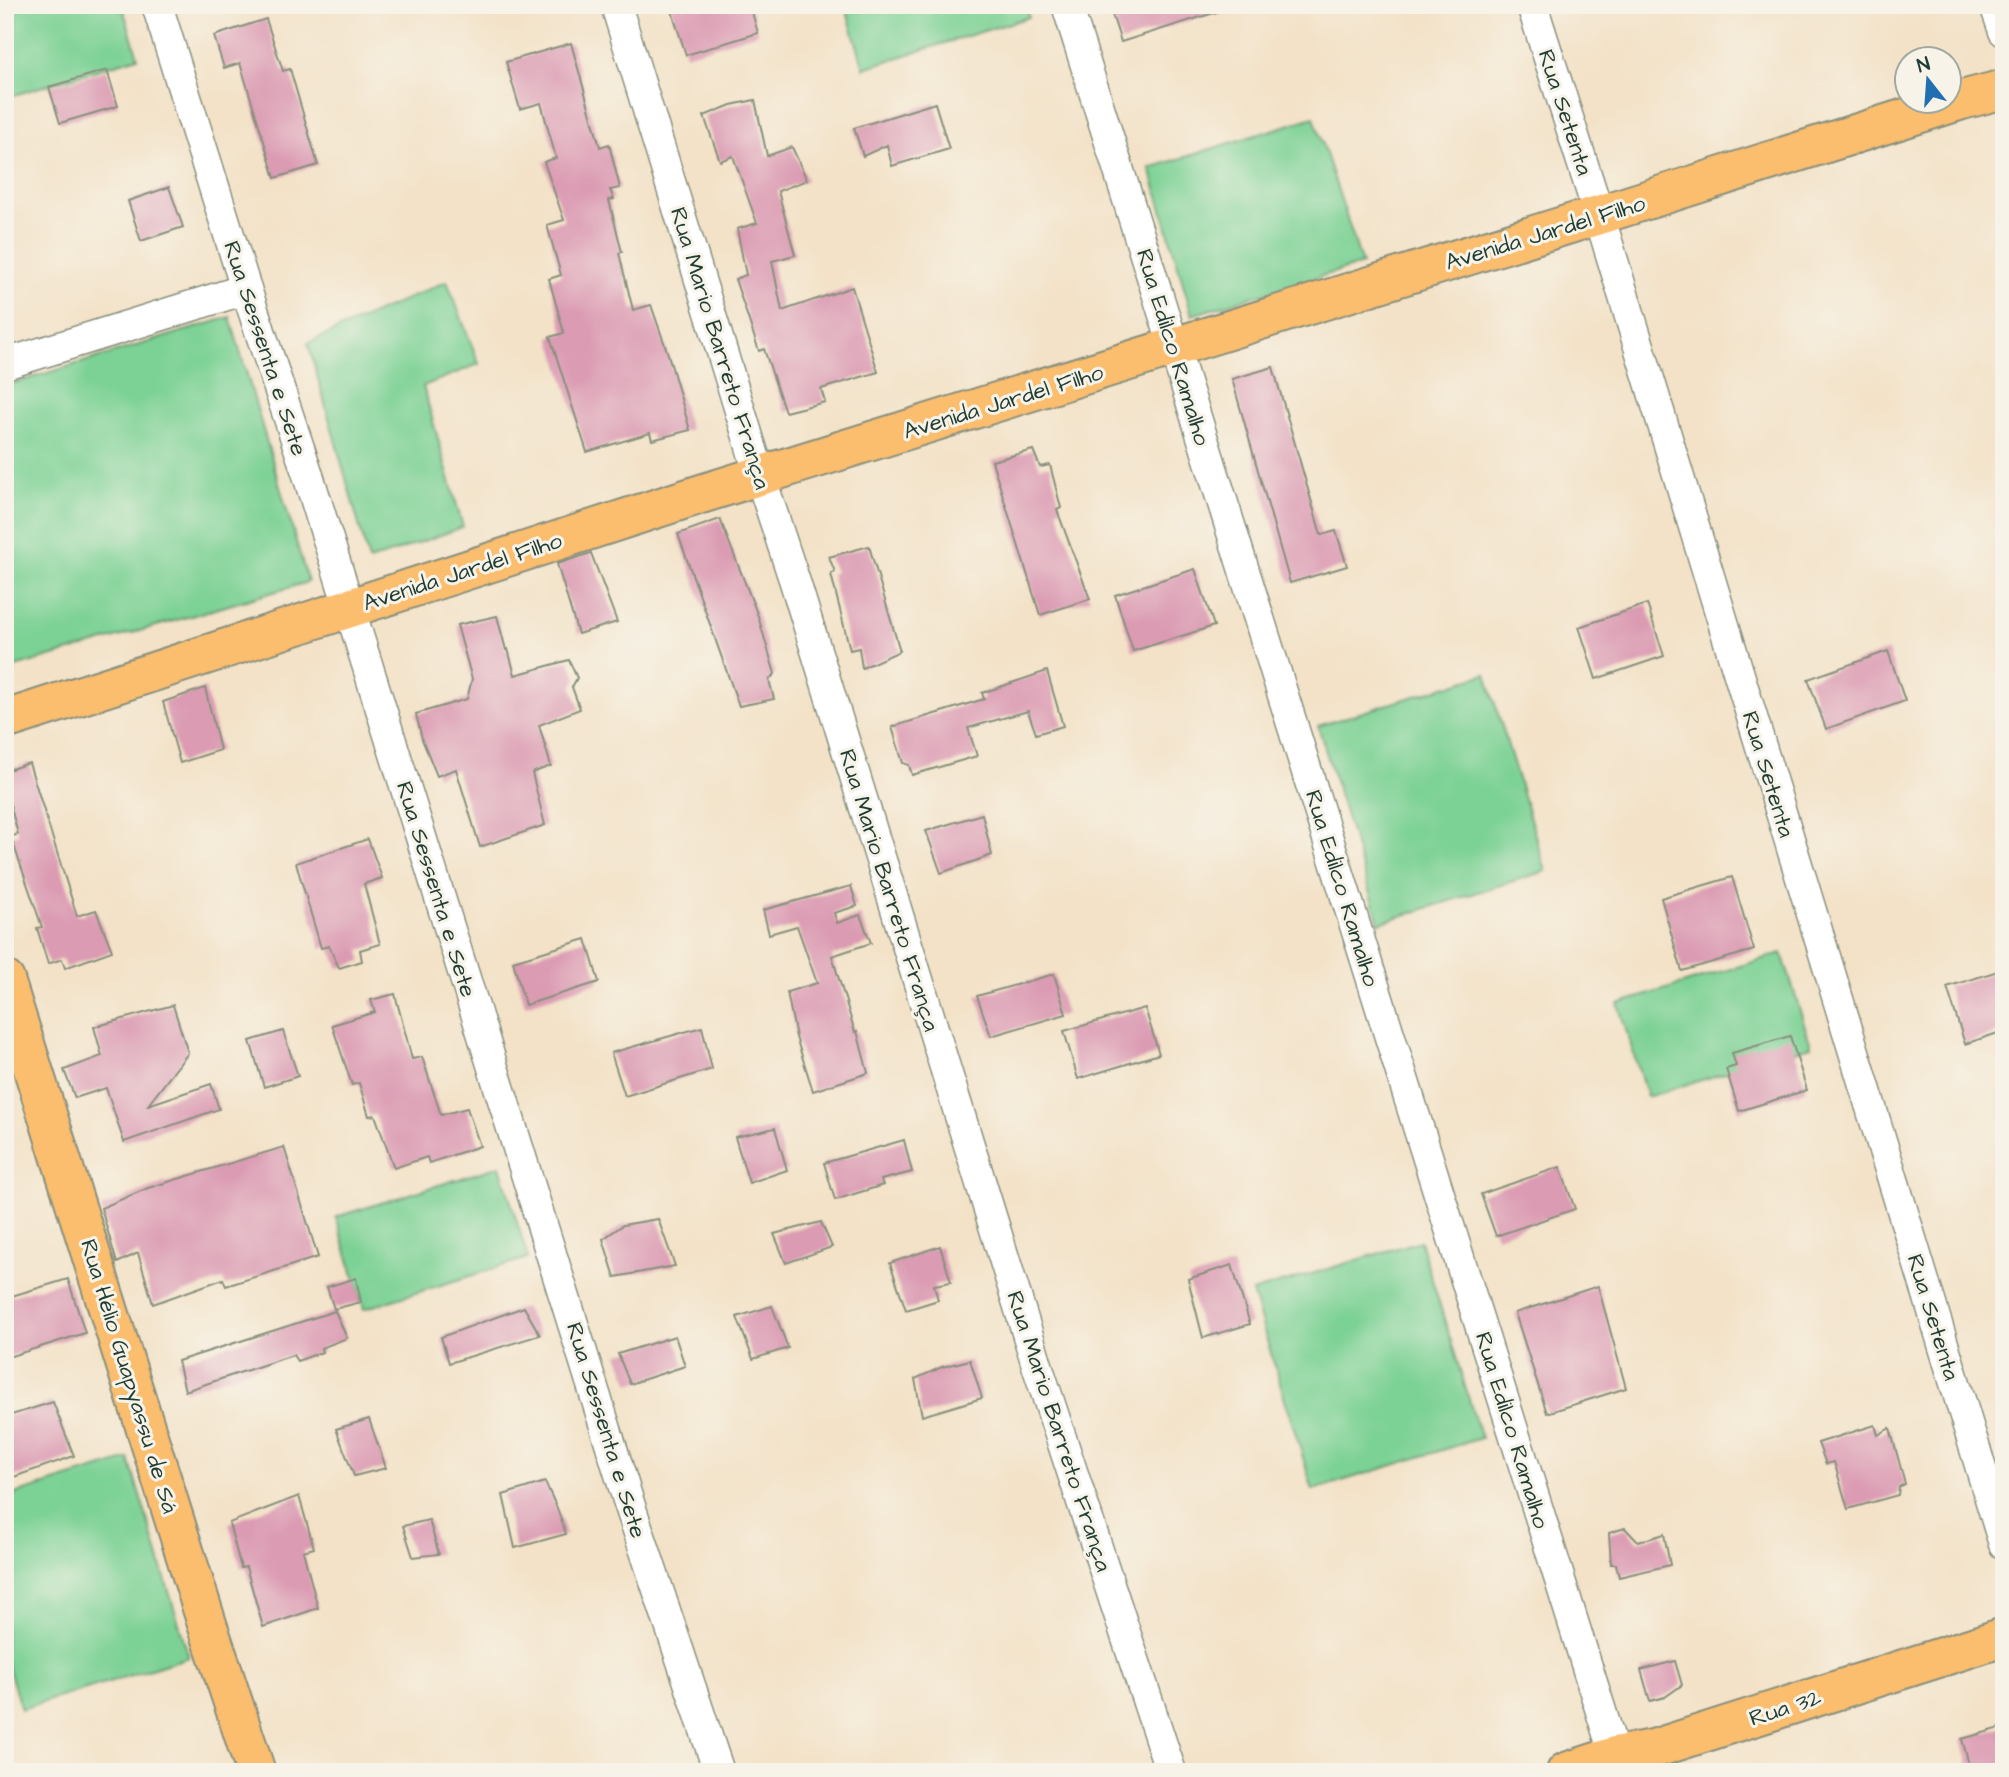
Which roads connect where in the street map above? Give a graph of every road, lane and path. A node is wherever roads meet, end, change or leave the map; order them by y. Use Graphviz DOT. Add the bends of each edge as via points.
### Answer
graph roads {
  1 [pos="157,5"];
  2 [pos="617,5"];
  3 [pos="1067,5"];
  4 [pos="1532,5"];
  5 [pos="1995,5"];
  6 [pos="2004,31"];
  7 [pos="2004,89"];
  8 [pos="1599,215"];
  9 [pos="246,289"];
  10 [pos="1174,347"];
  11 [pos="5,363"];
  12 [pos="760,476"];
  13 [pos="349,608"];
  14 [pos="5,720"];
  15 [pos="5,980"];
  16 [pos="2004,1544"];
  17 [pos="2004,1637"];
  18 [pos="1617,1764"];
  19 [pos="256,1772"];
  20 [pos="719,1772"];
  21 [pos="1171,1772"];
  22 [pos="1566,1772"];
  1 -- 9 [label="street, Rua Sessenta e Sete"];
  2 -- 12 [label="street, Rua Mario Barreto França"];
  3 -- 10 [label="street, Rua Edilco Ramalho"];
  4 -- 8 [label="street, Rua Setenta"];
  5 -- 6 [label="street"];
  7 -- 8 [label="main road, Avenida Jardel Filho"];
  8 -- 10 [label="main road, Avenida Jardel Filho"];
  8 -- 16 [label="street, Rua Setenta"];
  9 -- 11 [label="street"];
  9 -- 13 [label="street, Rua Sessenta e Sete"];
  10 -- 12 [label="main road, Avenida Jardel Filho"];
  10 -- 18 [label="street, Rua Edilco Ramalho"];
  12 -- 13 [label="main road, Avenida Jardel Filho"];
  12 -- 21 [label="street, Rua Mario Barreto França" via="1038,1368"];
  13 -- 14 [label="main road, Avenida Jardel Filho"];
  13 -- 20 [label="street, Rua Sessenta e Sete" via="628,1500"];
  15 -- 19 [label="main road, Rua Hélio Guapyassu de Sá"];
  17 -- 18 [label="main road, Rua 32"];
  18 -- 22 [label="main road, Rua 32"];
}
